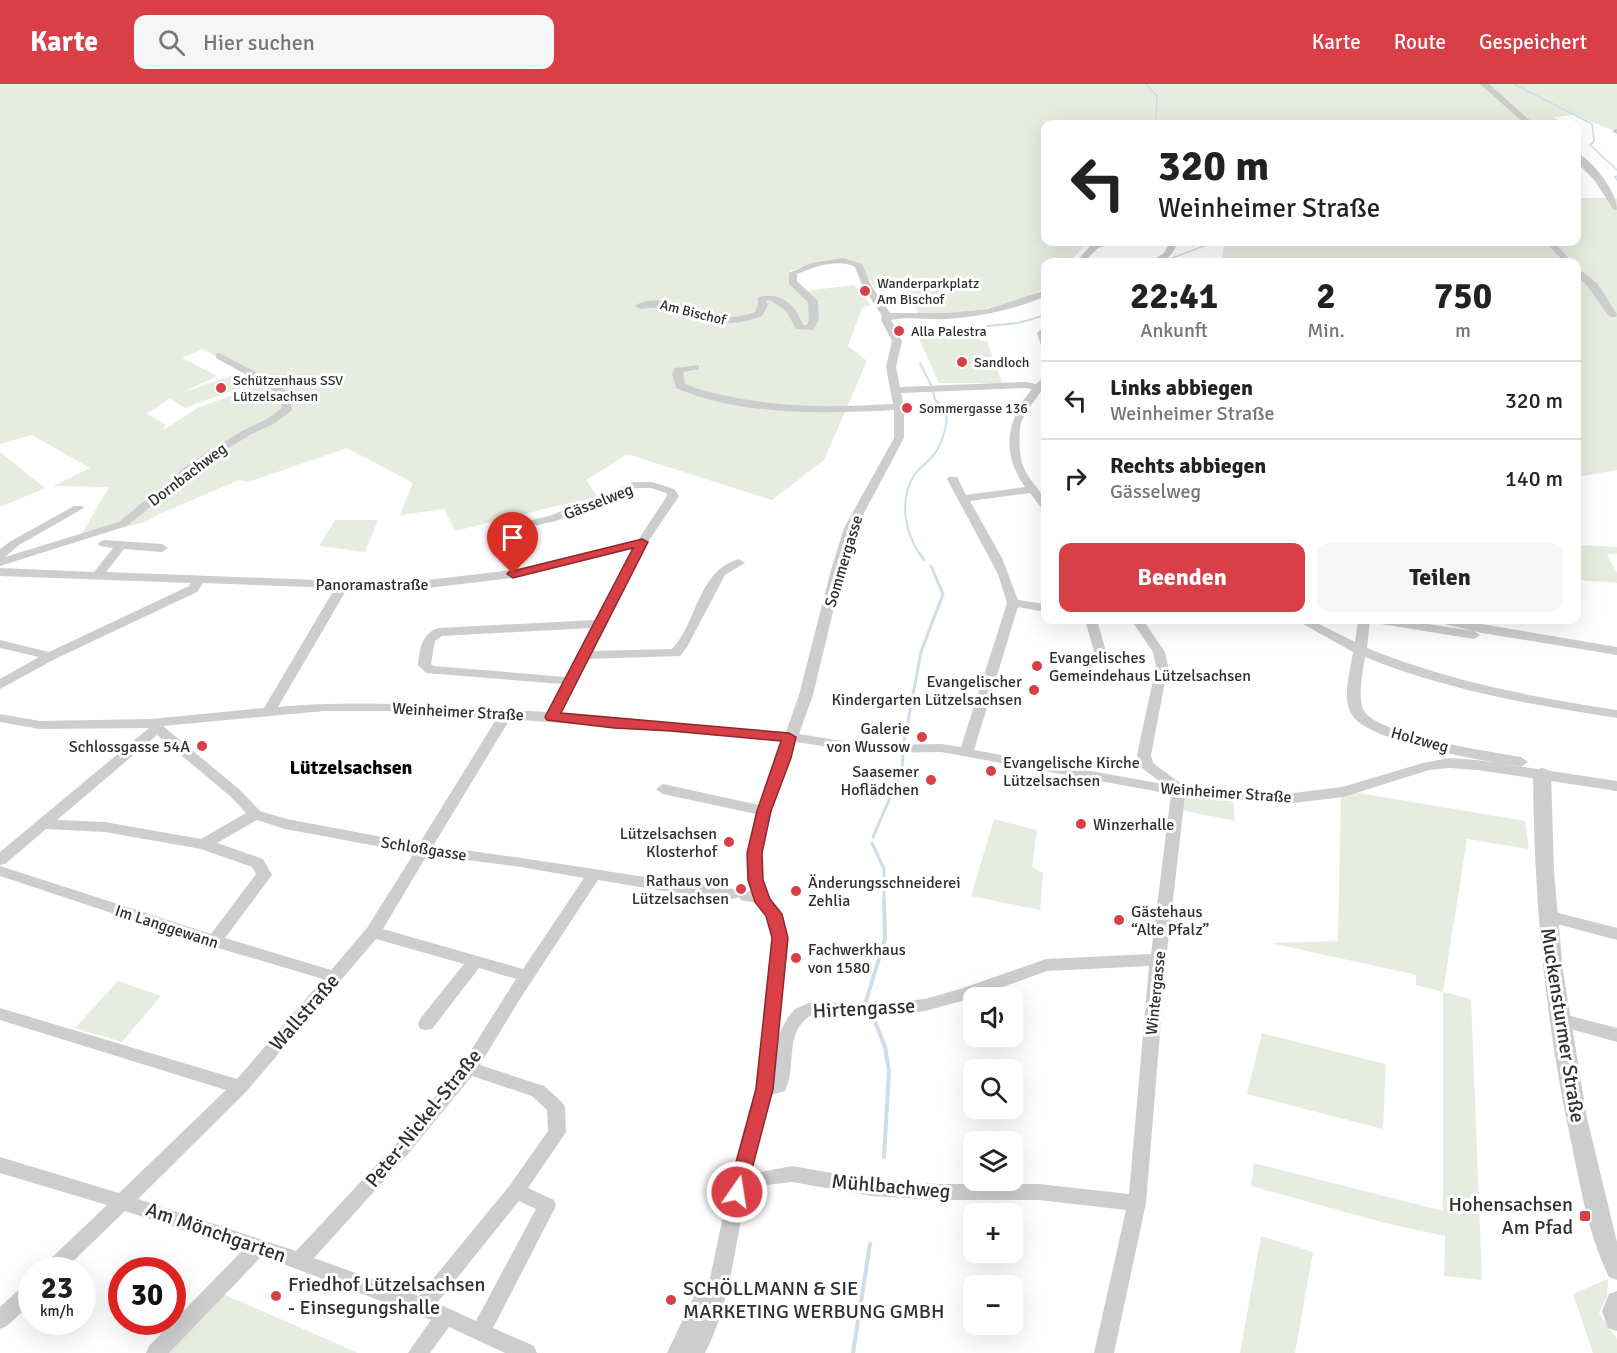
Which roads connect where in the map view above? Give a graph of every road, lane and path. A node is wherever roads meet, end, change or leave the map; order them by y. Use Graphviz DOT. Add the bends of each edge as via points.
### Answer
graph roads {
  1 [pos="1484,84"];
  2 [pos="1525,120"];
  3 [pos="1581,160"];
  4 [pos="1617,207"];
  5 [pos="1097,246"];
  6 [pos="1172,246"];
  7 [pos="1554,246"];
  8 [pos="1084,258"];
  9 [pos="1162,258"];
  10 [pos="1564,258"];
  11 [pos="1581,274"];
  12 [pos="1041,296"];
  13 [pos="640,306"];
  14 [pos="1613,315"];
  15 [pos="887,316"];
  16 [pos="219,356"];
  17 [pos="696,367"];
  18 [pos="1041,383"];
  19 [pos="1041,384"];
  20 [pos="897,390"];
  21 [pos="899,407"];
  22 [pos="953,479"];
  23 [pos="1032,489"];
  24 [pos="962,499"];
  25 [pos="1041,501"];
  26 [pos="78,508"];
  27 [pos="519,526"];
  28 [pos="642,542"];
  29 [pos="104,544"];
  30 [pos="121,545"];
  31 [pos="162,548"];
  32 [pos="0,555"];
  33 [pos="0,562"];
  34 [pos="739,563"];
  35 [pos="0,572"];
  36 [pos="97,576"];
  37 [pos="199,580"];
  38 [pos="343,585"];
  39 [pos="1013,603"];
  40 [pos="1041,607"];
  41 [pos="600,624"];
  42 [pos="1092,624"];
  43 [pos="1140,624"];
  44 [pos="1310,624"];
  45 [pos="1363,624"];
  46 [pos="1405,624"];
  47 [pos="1463,624"];
  48 [pos="1512,642"];
  49 [pos="0,644"];
  50 [pos="1360,650"];
  51 [pos="1617,651"];
  52 [pos="585,655"];
  53 [pos="1101,655"];
  54 [pos="50,656"];
  55 [pos="571,681"];
  56 [pos="0,685"];
  57 [pos="268,712"];
  58 [pos="506,714"];
  59 [pos="1617,714"];
  60 [pos="552,717"];
  61 [pos="0,718"];
  62 [pos="154,725"];
  63 [pos="789,737"];
  64 [pos="966,752"];
  65 [pos="1542,774"];
  66 [pos="1614,786"];
  67 [pos="663,789"];
  68 [pos="1179,789"];
  69 [pos="764,811"];
  70 [pos="255,814"];
  71 [pos="44,824"];
  72 [pos="203,844"];
  73 [pos="425,850"];
  74 [pos="0,860"];
  75 [pos="0,871"];
  76 [pos="594,875"];
  77 [pos="747,896"];
  78 [pos="1547,916"];
  79 [pos="373,932"];
  80 [pos="1617,934"];
  81 [pos="214,941"];
  82 [pos="1158,960"];
  83 [pos="475,962"];
  84 [pos="335,976"];
  85 [pos="526,976"];
  86 [pos="0,1014"];
  87 [pos="1559,1019"];
  88 [pos="426,1024"];
  89 [pos="1617,1035"];
  90 [pos="469,1068"];
  91 [pos="240,1086"];
  92 [pos="764,1089"];
  93 [pos="0,1165"];
  94 [pos="516,1191"];
  95 [pos="124,1201"];
  96 [pos="1137,1203"];
  97 [pos="733,1210"];
  98 [pos="259,1246"];
  99 [pos="66,1257"];
  100 [pos="299,1261"];
  101 [pos="1617,1270"];
  102 [pos="717,1293"];
  103 [pos="1617,1302"];
  104 [pos="18,1303"];
  105 [pos="422,1307"];
  106 [pos="444,1318"];
  107 [pos="0,1320"];
  108 [pos="1617,1320"];
  109 [pos="480,1333"];
  110 [pos="156,1353"];
  111 [pos="418,1353"];
  112 [pos="527,1353"];
  113 [pos="677,1353"];
  114 [pos="694,1353"];
  115 [pos="1104,1353"];
  1 -- 2 [label="street"];
  3 -- 4 [label="street"];
  5 -- 8 [label="street"];
  6 -- 9 [label="street"];
  7 -- 10 [label="street"];
  11 -- 14 [label="street" via="1594,285"];
  12 -- 15 [label="street" via="1024,304 974,315"];
  13 -- 15 [label="street, Am Bischof" via="663,303 734,322 759,314 762,299 771,297 796,315 799,327 810,328 814,320 813,301 792,282 793,273 817,264 848,261 857,264"];
  15 -- 20 [label="street, Sommergasse" via="897,338 891,367"];
  16 -- 33 [label="street, Dornbachweg" via="284,394 287,409 197,463 123,524"];
  17 -- 21 [label="street" via="679,370 680,386 689,392 738,402 830,411"];
  18 -- 20 [label="street"];
  19 -- 23 [label="street" via="1015,426 1016,461"];
  20 -- 21 [label="street, Sommergasse"];
  21 -- 63 [label="street, Sommergasse" via="899,438 849,528 817,655"];
  22 -- 24 [label="street"];
  23 -- 24 [label="street"];
  23 -- 25 [label="street"];
  24 -- 39 [label="street" via="1004,575"];
  26 -- 32 [label="street"];
  27 -- 28 [label="street, Gässelweg" via="552,519 634,485 670,491 672,501"];
  28 -- 38 [label="street, Panoramastraße" via="513,574 449,583"];
  28 -- 41 [label="street, Gässelweg"];
  29 -- 30 [label="street"];
  30 -- 31 [label="street"];
  30 -- 36 [label="street"];
  34 -- 52 [label="street" via="720,573 675,653"];
  35 -- 36 [label="street, Panoramastraße"];
  36 -- 37 [label="street, Panoramastraße"];
  37 -- 38 [label="street, Panoramastraße"];
  37 -- 54 [label="street" via="193,589"];
  38 -- 57 [label="street"];
  39 -- 40 [label="street"];
  39 -- 64 [label="street"];
  41 -- 52 [label="street, Gässelweg"];
  41 -- 55 [label="street" via="439,632 427,641 424,665 431,670"];
  42 -- 53 [label="street"];
  43 -- 68 [label="street" via="1159,652 1162,666 1144,755 1147,765"];
  44 -- 50 [label="street"];
  45 -- 50 [label="street, Holzweg"];
  46 -- 48 [label="street"];
  47 -- 51 [label="street"];
  49 -- 54 [label="street"];
  50 -- 59 [label="street" via="1443,681"];
  50 -- 66 [label="street, Holzweg" via="1355,706 1359,716 1371,724 1426,743 1596,774"];
  52 -- 55 [label="street, Gässelweg"];
  54 -- 56 [label="street"];
  55 -- 60 [label="street, Gässelweg"];
  57 -- 58 [label="street, Weinheimer Straße" via="334,707"];
  57 -- 62 [label="street, Weinheimer Straße"];
  58 -- 60 [label="street, Weinheimer Straße"];
  58 -- 73 [label="street, Wallstraße"];
  60 -- 63 [label="street, Weinheimer Straße"];
  61 -- 62 [label="street, Weinheimer Straße" via="40,724"];
  62 -- 70 [label="street, Schloßgasse"];
  62 -- 71 [label="street"];
  63 -- 64 [label="street, Weinheimer Straße" via="867,748"];
  63 -- 69 [label="street, Sommergasse"];
  64 -- 68 [label="street, Weinheimer Straße" via="1123,783"];
  65 -- 66 [label="street, Weinheimer Straße"];
  65 -- 68 [label="street, Weinheimer Straße" via="1449,763 1343,792 1285,799"];
  65 -- 78 [label="street, Muckensturmer Straße"];
  67 -- 69 [label="street"];
  68 -- 82 [label="street, Wintergasse"];
  69 -- 77 [label="street, Sommergasse" via="755,853 755,880"];
  70 -- 72 [label="street"];
  70 -- 73 [label="street, Schloßgasse" via="285,824"];
  71 -- 72 [label="street" via="105,827"];
  71 -- 74 [label="street"];
  72 -- 81 [label="street" via="258,863 264,875"];
  73 -- 76 [label="street, Schloßgasse"];
  73 -- 79 [label="street, Wallstraße"];
  75 -- 81 [label="street, Im Langgewann"];
  76 -- 77 [label="street, Schloßgasse"];
  76 -- 85 [label="street, Peter-Nickel-Straße"];
  77 -- 92 [label="street, Sommergasse" via="774,914 780,938"];
  78 -- 80 [label="street"];
  78 -- 87 [label="street, Muckensturmer Straße"];
  79 -- 83 [label="street"];
  79 -- 84 [label="street, Wallstraße"];
  81 -- 84 [label="street, Im Langgewann"];
  82 -- 92 [label="street, Hirtengasse" via="1049,965 925,1005 870,1010 821,1007 803,1011 790,1022 786,1033 779,1086"];
  82 -- 96 [label="street, Wintergasse"];
  83 -- 85 [label="street"];
  83 -- 88 [label="street"];
  84 -- 91 [label="street, Wallstraße"];
  85 -- 90 [label="street, Peter-Nickel-Straße"];
  86 -- 91 [label="street"];
  87 -- 89 [label="street"];
  87 -- 101 [label="street, Muckensturmer Straße" via="1603,1238"];
  90 -- 94 [label="street" via="538,1091 556,1107 557,1132"];
  90 -- 100 [label="street, Peter-Nickel-Straße" via="401,1150"];
  91 -- 95 [label="street, Wallstraße"];
  92 -- 97 [label="street, Sommergasse"];
  93 -- 95 [label="street, Am Mönchgarten"];
  94 -- 105 [label="street"];
  94 -- 109 [label="street" via="547,1206"];
  95 -- 98 [label="street, Am Mönchgarten"];
  95 -- 99 [label="street, Wallstraße"];
  96 -- 97 [label="street, Mühlbachweg" via="1039,1192 872,1188 783,1174 761,1178 744,1205"];
  96 -- 115 [label="street, Wintergasse"];
  97 -- 102 [label="street, Sommergasse"];
  98 -- 100 [label="street, Am Mönchgarten"];
  98 -- 110 [label="street"];
  100 -- 105 [label="street, Am Mönchgarten"];
  102 -- 113 [label="street" via="702,1300"];
  102 -- 114 [label="street, Sommergasse"];
  103 -- 108 [label="street"];
  104 -- 107 [label="street"];
  105 -- 106 [label="street, Am Mönchgarten"];
  106 -- 109 [label="street, Am Mönchgarten"];
  106 -- 111 [label="street"];
  109 -- 112 [label="street, Am Mönchgarten"];
}
